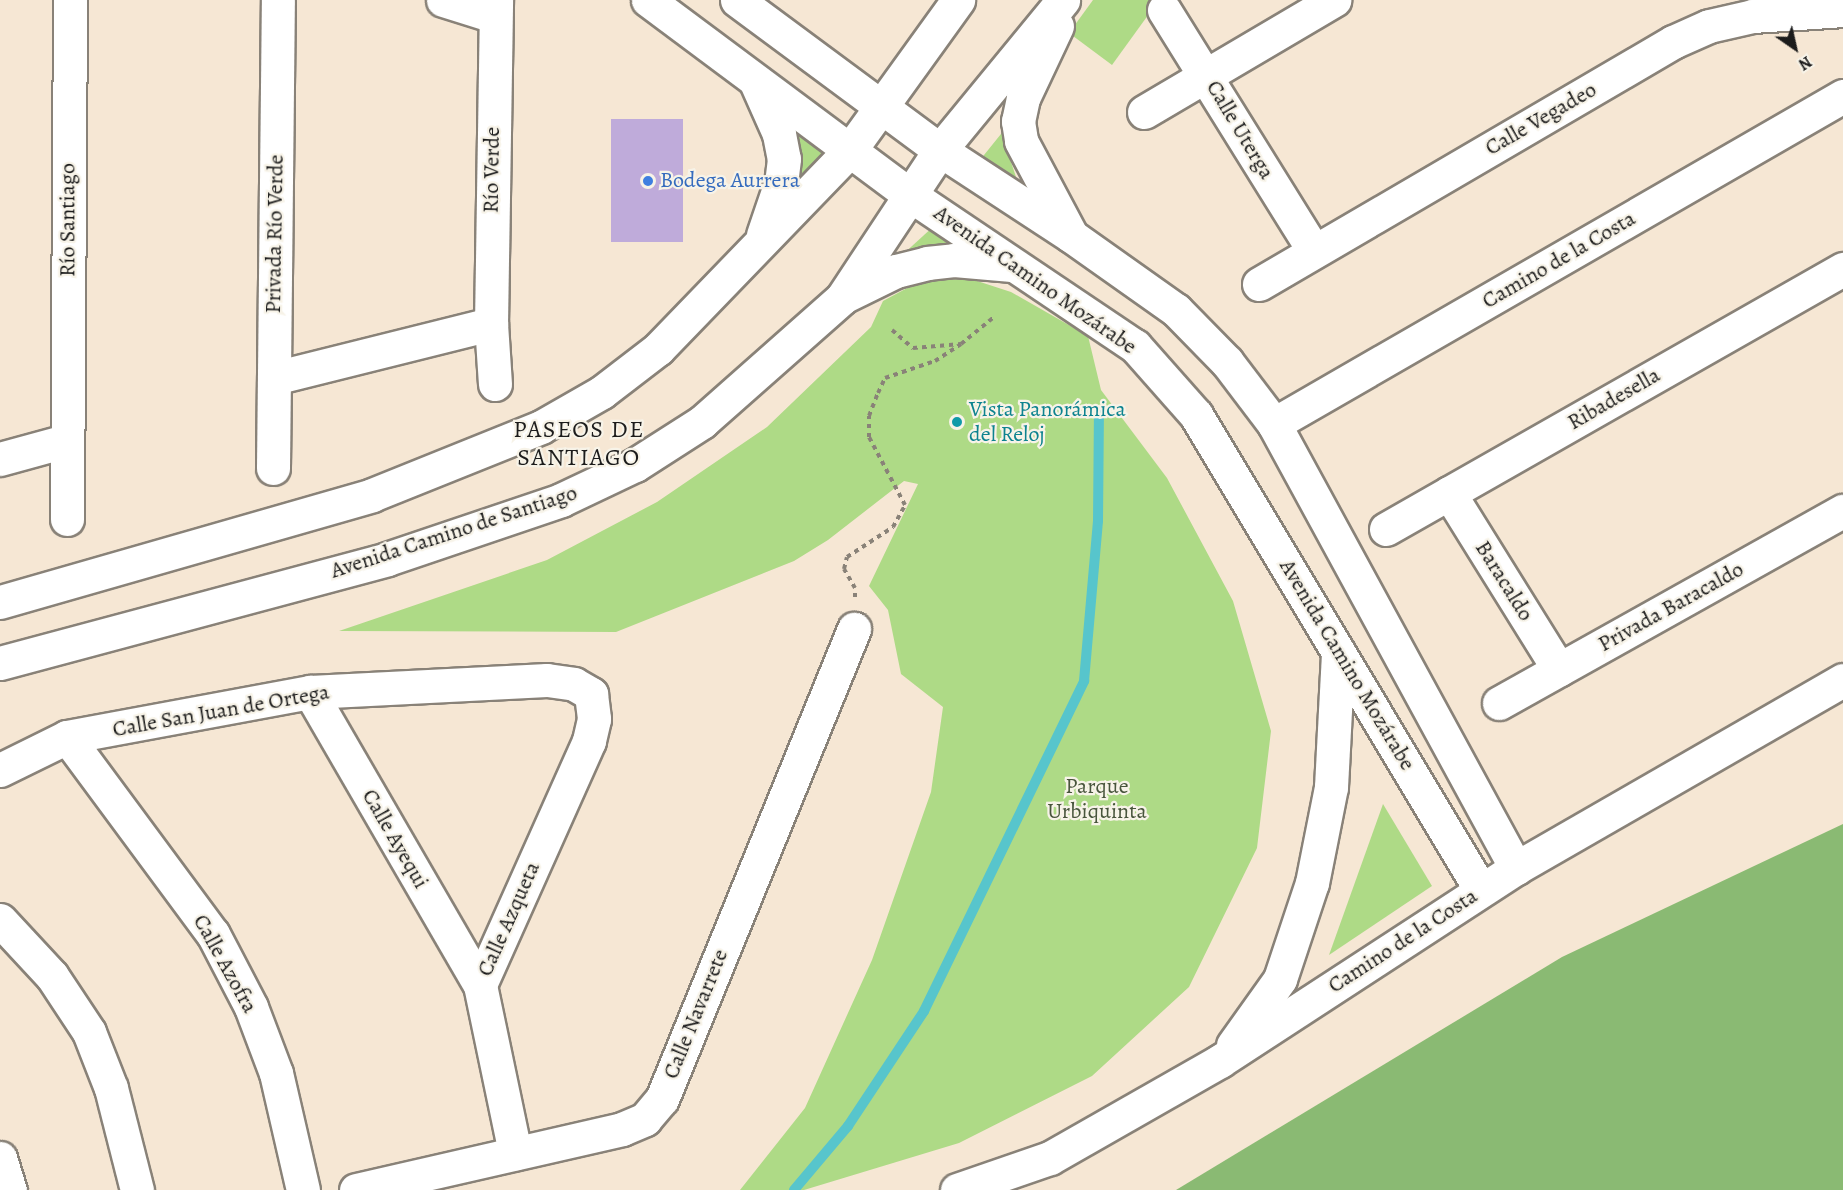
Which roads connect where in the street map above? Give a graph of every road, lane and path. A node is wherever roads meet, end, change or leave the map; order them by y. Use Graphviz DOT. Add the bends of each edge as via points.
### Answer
graph roads {
  1 [pos="70,0"];
  2 [pos="278,0"];
  3 [pos="443,0"];
  4 [pos="648,0"];
  5 [pos="737,0"];
  6 [pos="958,0"];
  7 [pos="1063,0"];
  8 [pos="1069,0"];
  9 [pos="1334,0"];
  10 [pos="495,8"];
  11 [pos="1164,10"];
  12 [pos="1843,10"];
  13 [pos="1208,76"];
  14 [pos="755,80"];
  15 [pos="1843,96"];
  16 [pos="881,107"];
  17 [pos="1144,111"];
  18 [pos="850,150"];
  19 [pos="940,150"];
  20 [pos="910,195"];
  21 [pos="1070,235"];
  22 [pos="760,243"];
  23 [pos="1314,251"];
  24 [pos="1015,265"];
  25 [pos="1843,269"];
  26 [pos="1259,284"];
  27 [pos="842,298"];
  28 [pos="994,316"];
  29 [pos="491,324"];
  30 [pos="892,330"];
  31 [pos="961,344"];
  32 [pos="274,378"];
  33 [pos="495,384"];
  34 [pos="1274,424"];
  35 [pos="66,441"];
  36 [pos="0,459"];
  37 [pos="273,468"];
  38 [pos="1449,493"];
  39 [pos="1843,511"];
  40 [pos="67,519"];
  41 [pos="1386,529"];
  42 [pos="0,602"];
  43 [pos="854,629"];
  44 [pos="1338,652"];
  45 [pos="0,663"];
  46 [pos="1559,670"];
  47 [pos="1843,680"];
  48 [pos="310,692"];
  49 [pos="591,694"];
  50 [pos="1500,703"];
  51 [pos="67,737"];
  52 [pos="0,770"];
  53 [pos="1516,868"];
  54 [pos="1481,890"];
  55 [pos="0,920"];
  56 [pos="480,985"];
  57 [pos="1220,1061"];
  58 [pos="515,1153"];
  59 [pos="0,1158"];
  60 [pos="10,1190"];
  61 [pos="137,1190"];
  62 [pos="303,1190"];
  63 [pos="356,1190"];
  64 [pos="957,1190"];
  1 -- 35 [label="street, Río Santiago"];
  2 -- 32 [label="street, Privada Río Verde"];
  3 -- 10 [label="street, Río Verde"];
  4 -- 14 [label="street, Avenida Camino Mozárabe"];
  5 -- 16 [label="street, Avenida Camino Mozárabe"];
  6 -- 16 [label="street"];
  7 -- 19 [label="street, Avenida Camino de Santiago"];
  8 -- 21 [label="street" via="1023,98 1018,121 1021,141"];
  9 -- 13 [label="street"];
  10 -- 29 [label="street, Río Verde"];
  11 -- 13 [label="street, Calle Uterga"];
  12 -- 23 [label="street, Calle Vegadeo" via="1753,16 1709,26 1682,38"];
  13 -- 17 [label="street"];
  13 -- 23 [label="street, Calle Uterga"];
  14 -- 18 [label="street, Avenida Camino Mozárabe"];
  14 -- 22 [label="street" via="779,134 784,159 781,182"];
  15 -- 34 [label="street, Camino de la Costa"];
  16 -- 18 [label="street"];
  16 -- 19 [label="street, Avenida Camino Mozárabe"];
  18 -- 20 [label="street, Avenida Camino Mozárabe"];
  18 -- 22 [label="street"];
  19 -- 20 [label="street, Avenida Camino de Santiago"];
  19 -- 21 [label="street, Avenida Camino Mozárabe"];
  20 -- 24 [label="street, Avenida Camino Mozárabe"];
  20 -- 27 [label="street, Avenida Camino de Santiago"];
  21 -- 34 [label="street, Avenida Camino Mozárabe" via="1176,310 1227,362"];
  22 -- 42 [label="street" via="658,349 603,392 541,427 372,495"];
  23 -- 26 [label="street, Calle Vegadeo"];
  24 -- 27 [label="street" via="954,260 927,263 896,271"];
  24 -- 44 [label="street, Avenida Camino Mozárabe" via="1135,346 1196,415"];
  25 -- 38 [label="street, Ribadesella"];
  27 -- 45 [label="street, Avenida Camino de Santiago" via="702,422 635,465 561,500 387,559"];
  28 -- 31 [label="path"];
  29 -- 32 [label="street"];
  29 -- 33 [label="street, Río Verde"];
  30 -- 31 [label="path" via="913,348"];
  31 -- 43 [label="path" via="935,361 885,378 869,416 869,437 904,505 893,527 846,556 844,569 855,588"];
  32 -- 37 [label="street, Privada Río Verde"];
  34 -- 53 [label="street, Avenida Camino Mozárabe"];
  35 -- 36 [label="street"];
  35 -- 40 [label="street, Río Santiago"];
  38 -- 41 [label="street, Ribadesella"];
  38 -- 46 [label="street, Baracaldo"];
  39 -- 46 [label="street, Privada Baracaldo"];
  43 -- 58 [label="street, Calle Navarrete" via="662,1099 645,1119 622,1129"];
  44 -- 54 [label="street, Avenida Camino Mozárabe"];
  44 -- 57 [label="street" via="1331,787 1312,883 1280,980"];
  46 -- 50 [label="street, Privada Baracaldo"];
  47 -- 53 [label="street, Camino de la Costa"];
  48 -- 49 [label="street, Calle San Juan de Ortega" via="547,680 574,684"];
  48 -- 51 [label="street, Calle San Juan de Ortega"];
  48 -- 56 [label="street, Calle Ayequi"];
  49 -- 56 [label="street, Calle Azqueta" via="594,719 589,741"];
  51 -- 52 [label="street, Calle San Juan de Ortega"];
  51 -- 62 [label="street, Calle Azofra" via="213,933 250,1007 276,1073"];
  53 -- 54 [label="street, Camino de la Costa"];
  54 -- 57 [label="street, Camino de la Costa"];
  55 -- 61 [label="street" via="52,976 89,1032 111,1088"];
  56 -- 58 [label="street, Calle Azqueta"];
  57 -- 64 [label="street, Camino de la Costa" via="1050,1158"];
  58 -- 63 [label="street, Calle Navarrete"];
  59 -- 60 [label="street"];
}
